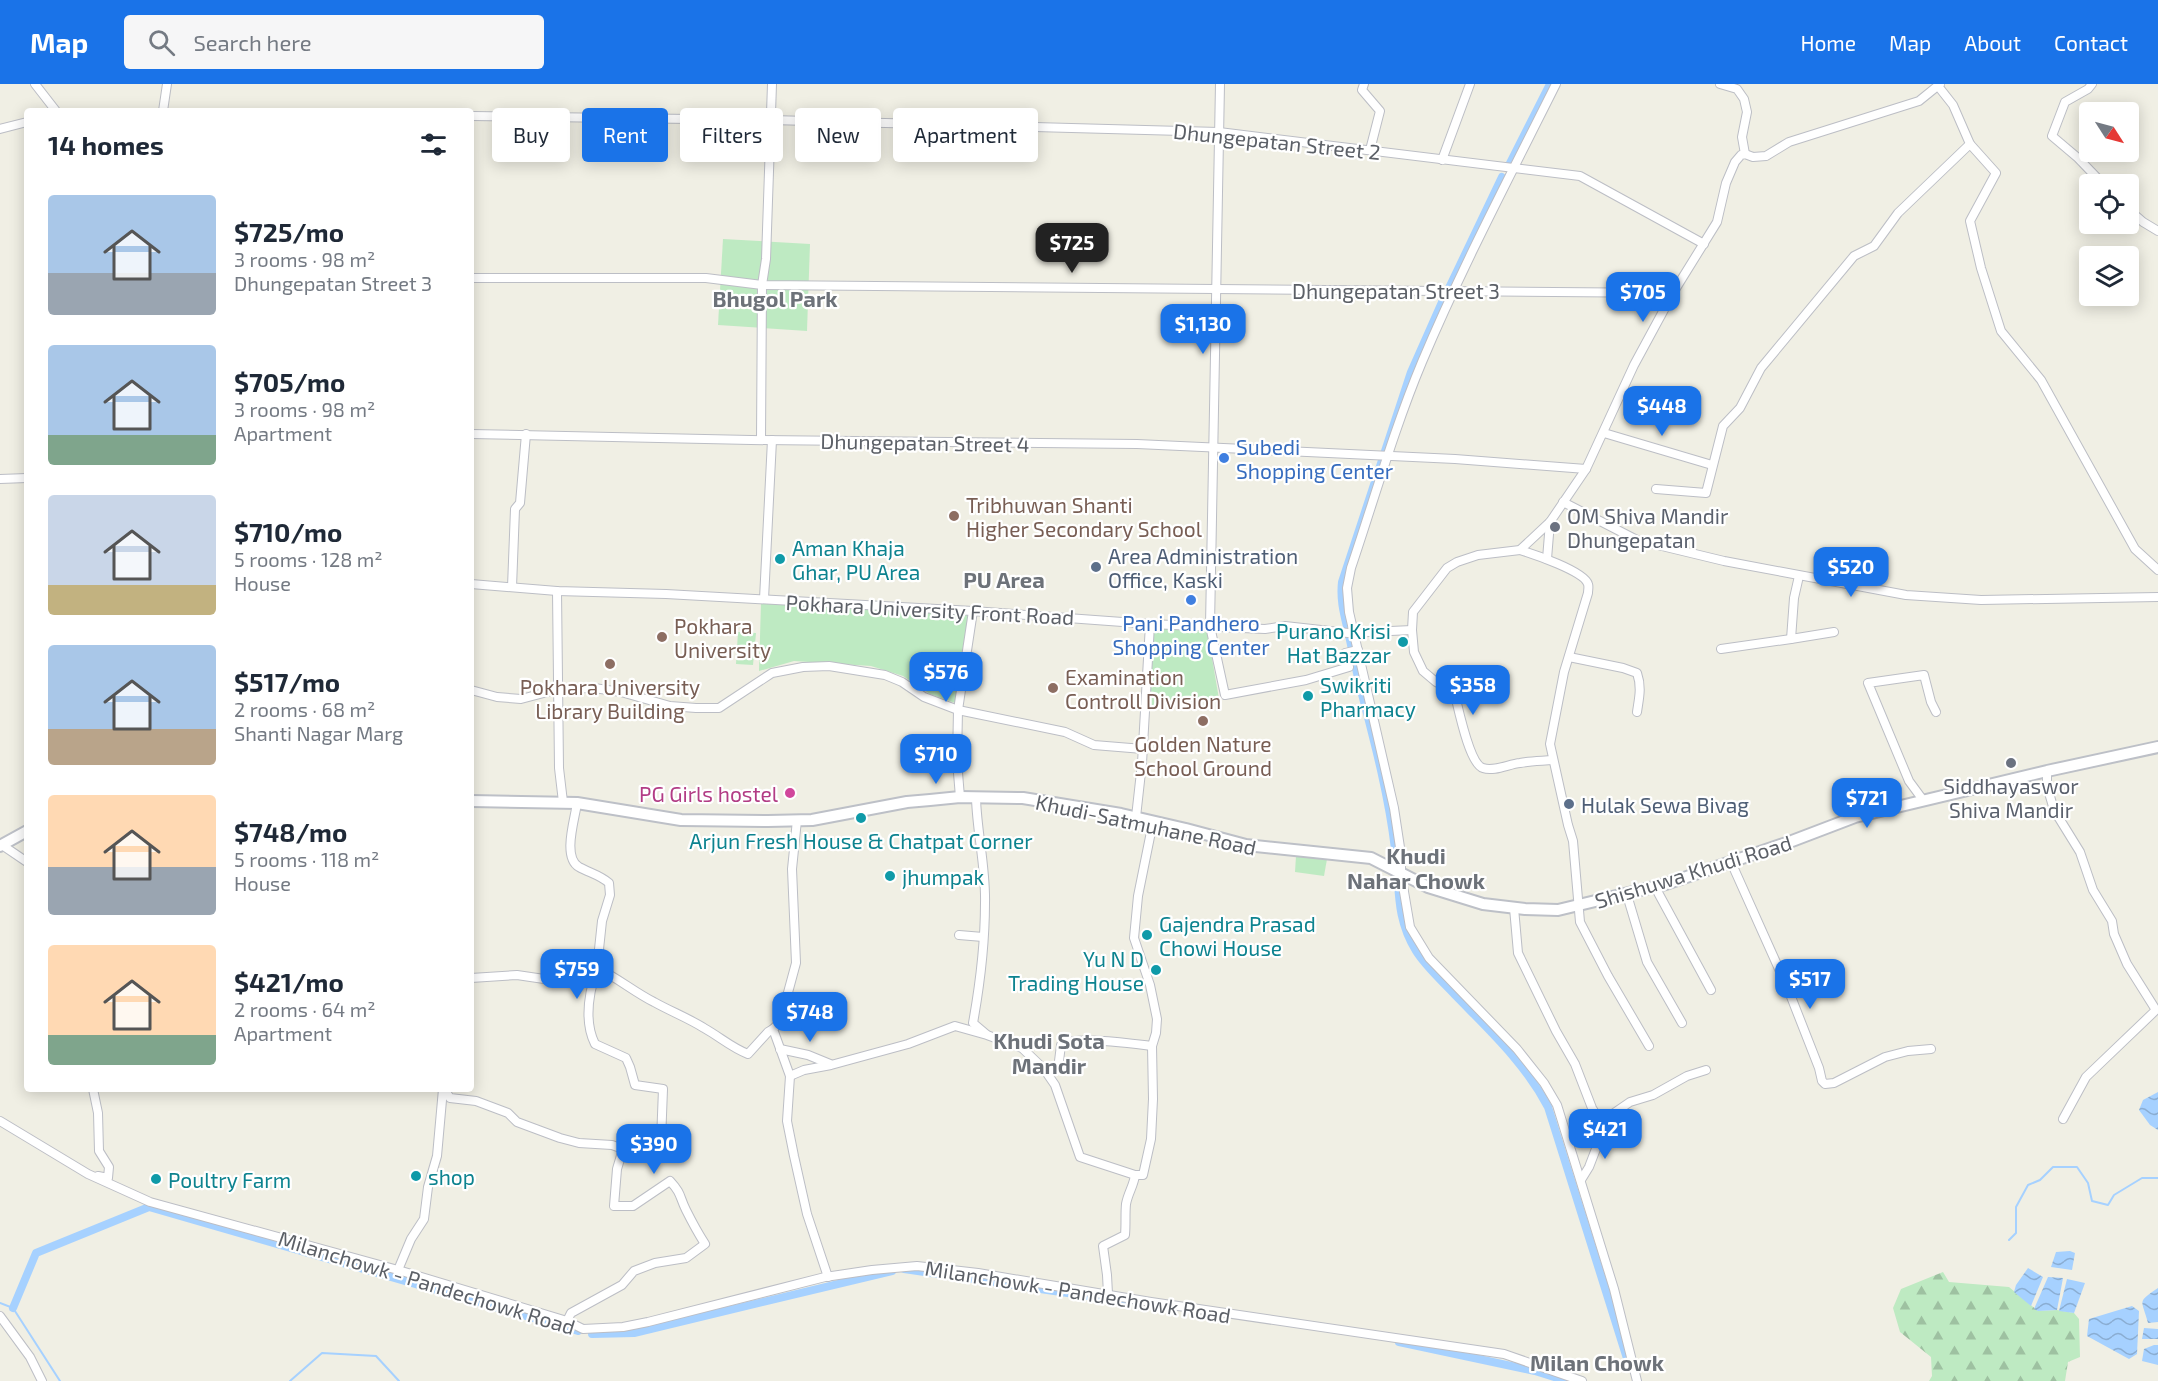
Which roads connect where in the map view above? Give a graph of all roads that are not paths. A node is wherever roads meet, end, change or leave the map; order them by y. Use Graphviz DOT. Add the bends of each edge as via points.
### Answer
graph roads {
  1 [pos="35,84"];
  2 [pos="167,84"];
  3 [pos="772,84"];
  4 [pos="1220,84"];
  5 [pos="1364,84"];
  6 [pos="1470,84"];
  7 [pos="1556,84"];
  8 [pos="1720,84"];
  9 [pos="2091,84"];
  10 [pos="1939,85"];
  11 [pos="54,108"];
  12 [pos="163,108"];
  13 [pos="771,108"];
  14 [pos="474,116"];
  15 [pos="680,119"];
  16 [pos="783,120"];
  17 [pos="24,123"];
  18 [pos="0,129"];
  19 [pos="1219,132"];
  20 [pos="1970,144"];
  21 [pos="1370,150"];
  22 [pos="1745,154"];
  23 [pos="1442,160"];
  24 [pos="769,162"];
  25 [pos="1514,169"];
  26 [pos="2093,174"];
  27 [pos="2139,219"];
  28 [pos="2158,231"];
  29 [pos="1704,244"];
  30 [pos="474,278"];
  31 [pos="762,285"];
  32 [pos="1217,289"];
  33 [pos="1454,292"];
  34 [pos="1673,293"];
  35 [pos="1604,433"];
  36 [pos="474,434"];
  37 [pos="526,434"];
  38 [pos="761,439"];
  39 [pos="772,440"];
  40 [pos="1214,448"];
  41 [pos="1384,456"];
  42 [pos="1712,465"];
  43 [pos="1586,469"];
  44 [pos="24,478"];
  45 [pos="0,479"];
  46 [pos="1656,489"];
  47 [pos="1563,502"];
  48 [pos="1550,522"];
  49 [pos="1520,550"];
  50 [pos="1547,559"];
  51 [pos="2158,570"];
  52 [pos="1799,576"];
  53 [pos="474,584"];
  54 [pos="512,587"];
  55 [pos="557,591"];
  56 [pos="2158,597"];
  57 [pos="764,599"];
  58 [pos="973,611"];
  59 [pos="1150,624"];
  60 [pos="1210,626"];
  61 [pos="1412,630"];
  62 [pos="1834,632"];
  63 [pos="1354,633"];
  64 [pos="1791,639"];
  65 [pos="1721,649"];
  66 [pos="1358,650"];
  67 [pos="1569,657"];
  68 [pos="559,688"];
  69 [pos="474,691"];
  70 [pos="958,710"];
  71 [pos="1637,712"];
  72 [pos="1936,712"];
  73 [pos="2158,747"];
  74 [pos="1143,749"];
  75 [pos="1553,760"];
  76 [pos="2047,771"];
  77 [pos="960,797"];
  78 [pos="976,798"];
  79 [pos="1923,800"];
  80 [pos="474,801"];
  81 [pos="564,802"];
  82 [pos="577,803"];
  83 [pos="1136,818"];
  84 [pos="796,820"];
  85 [pos="1153,822"];
  86 [pos="24,833"];
  87 [pos="1,846"];
  88 [pos="24,860"];
  89 [pos="1731,862"];
  90 [pos="1396,871"];
  91 [pos="1655,887"];
  92 [pos="1627,895"];
  93 [pos="1577,905"];
  94 [pos="1514,908"];
  95 [pos="959,935"];
  96 [pos="983,937"];
  97 [pos="597,969"];
  98 [pos="474,978"];
  99 [pos="1712,990"];
  100 [pos="973,1023"];
  101 [pos="1682,1023"];
  102 [pos="963,1028"];
  103 [pos="773,1029"];
  104 [pos="987,1035"];
  105 [pos="1152,1046"];
  106 [pos="1648,1046"];
  107 [pos="780,1049"];
  108 [pos="1931,1049"];
  109 [pos="831,1065"];
  110 [pos="1044,1069"];
  111 [pos="1058,1069"];
  112 [pos="1706,1070"];
  113 [pos="790,1076"];
  114 [pos="1054,1085"];
  115 [pos="94,1092"];
  116 [pos="443,1092"];
  117 [pos="445,1092"];
  118 [pos="2063,1119"];
  119 [pos="0,1121"];
  120 [pos="1604,1128"];
  121 [pos="624,1149"];
  122 [pos="88,1174"];
  123 [pos="1134,1178"];
  124 [pos="1581,1180"];
  125 [pos="399,1270"];
  126 [pos="828,1277"];
  127 [pos="1108,1294"];
  128 [pos="0,1316"];
  129 [pos="567,1321"];
  130 [pos="42,1381"];
  131 [pos="1582,1381"];
  132 [pos="1637,1381"];
  1 -- 11 [label="street"];
  2 -- 12 [label="street"];
  3 -- 13 [label="street"];
  4 -- 19 [label="street"];
  5 -- 21 [label="street" via="1362,90 1380,111"];
  6 -- 23 [label="street"];
  7 -- 25 [label="street"];
  8 -- 22 [label="street" via="1737,89 1744,99"];
  9 -- 26 [label="street" via="2065,102 2052,136"];
  10 -- 20 [label="street" via="1953,105"];
  10 -- 22 [label="street" via="1919,101 1790,142 1766,156"];
  14 -- 15 [label="street, Dhungepatan Street 2"];
  16 -- 19 [label="street, Dhungepatan Street 2"];
  17 -- 18 [label="street"];
  19 -- 21 [label="street, Dhungepatan Street 2"];
  19 -- 32 [label="street"];
  20 -- 42 [label="street" via="1898,213 1874,246 1854,256 1761,368 1740,408 1723,426"];
  20 -- 51 [label="street" via="1996,173 1970,222 2001,331 2041,380 2135,549"];
  21 -- 23 [label="street, Dhungepatan Street 2"];
  22 -- 29 [label="street" via="1735,162 1717,222"];
  23 -- 25 [label="street, Dhungepatan Street 2"];
  24 -- 31 [label="street"];
  25 -- 29 [label="street, Dhungepatan Street 2" via="1580,176"];
  25 -- 33 [label="street"];
  27 -- 28 [label="street"];
  29 -- 34 [label="street"];
  30 -- 31 [label="street, Dhungepatan Street 3" via="706,278"];
  31 -- 32 [label="street, Dhungepatan Street 3"];
  31 -- 38 [label="street"];
  32 -- 33 [label="street, Dhungepatan Street 3"];
  32 -- 40 [label="street"];
  33 -- 34 [label="street, Dhungepatan Street 3"];
  33 -- 41 [label="street"];
  34 -- 35 [label="street" via="1634,365"];
  35 -- 42 [label="street"];
  35 -- 43 [label="street"];
  36 -- 37 [label="street, Dhungepatan Street 4"];
  37 -- 38 [label="street, Dhungepatan Street 4"];
  37 -- 54 [label="street" via="520,503 515,509"];
  38 -- 39 [label="street, Dhungepatan Street 4"];
  39 -- 40 [label="street, Dhungepatan Street 4"];
  39 -- 57 [label="street"];
  40 -- 41 [label="street, Dhungepatan Street 4"];
  40 -- 60 [label="street"];
  41 -- 43 [label="street, Dhungepatan Street 4"];
  41 -- 63 [label="street" via="1347,588"];
  42 -- 46 [label="street" via="1706,493"];
  43 -- 47 [label="street"];
  44 -- 45 [label="street"];
  47 -- 48 [label="street"];
  47 -- 52 [label="street" via="1637,540"];
  48 -- 49 [label="street"];
  48 -- 50 [label="street"];
  49 -- 50 [label="street"];
  49 -- 61 [label="street" via="1478,555 1447,568 1413,612"];
  50 -- 67 [label="street" via="1585,578 1588,584"];
  52 -- 56 [label="street" via="1905,595 1981,600"];
  52 -- 64 [label="street"];
  53 -- 54 [label="street, Pokhara University Front Road"];
  54 -- 55 [label="street, Pokhara University Front Road"];
  55 -- 57 [label="street, Pokhara University Front Road"];
  55 -- 68 [label="street"];
  57 -- 58 [label="street, Pokhara University Front Road"];
  58 -- 59 [label="street, Pokhara University Front Road"];
  58 -- 70 [label="street"];
  59 -- 60 [label="street, Pokhara University Front Road"];
  59 -- 74 [label="street"];
  60 -- 63 [label="street, Pokhara University Front Road" via="1285,626"];
  60 -- 66 [label="street" via="1225,695 1306,680 1350,667 1345,653"];
  61 -- 63 [label="street, Pokhara University Front Road"];
  61 -- 75 [label="street" via="1414,652 1423,671 1454,691 1476,763 1492,769"];
  62 -- 64 [label="street"];
  63 -- 66 [label="street"];
  64 -- 65 [label="street"];
  66 -- 90 [label="street" via="1394,808 1401,854"];
  67 -- 71 [label="street" via="1637,673 1641,691"];
  67 -- 75 [label="street" via="1550,744"];
  68 -- 69 [label="street" via="521,699"];
  68 -- 70 [label="street" via="594,688 670,706 719,708 772,673 829,666 885,675"];
  68 -- 81 [label="street" via="559,768"];
  70 -- 74 [label="street" via="1065,732 1094,745"];
  70 -- 77 [label="street"];
  72 -- 79 [label="street" via="1924,675 1868,683 1909,781"];
  73 -- 76 [label="main road, Shishuwa Khudi Road"];
  74 -- 83 [label="street"];
  75 -- 93 [label="street" via="1573,841"];
  76 -- 79 [label="main road, Shishuwa Khudi Road"];
  76 -- 118 [label="street" via="2054,810 2080,852 2127,964 2156,1011 2086,1077"];
  77 -- 78 [label="main road, Khudi-Satmuhane Road"];
  77 -- 84 [label="main road, Khudi-Satmuhane Road"];
  78 -- 83 [label="main road, Khudi-Satmuhane Road" via="1023,798"];
  78 -- 96 [label="street" via="984,877"];
  79 -- 89 [label="main road, Shishuwa Khudi Road" via="1855,817"];
  80 -- 81 [label="main road, Khudi-Satmuhane Road"];
  81 -- 82 [label="main road, Khudi-Satmuhane Road"];
  82 -- 84 [label="main road, Khudi-Satmuhane Road" via="681,820"];
  82 -- 97 [label="street" via="570,855 576,866 609,883"];
  83 -- 85 [label="main road, Khudi-Satmuhane Road"];
  84 -- 103 [label="street" via="792,869 796,963 780,1022"];
  85 -- 90 [label="main road, Khudi-Satmuhane Road" via="1246,845 1371,858"];
  85 -- 105 [label="street" via="1134,938 1156,1018"];
  86 -- 87 [label="main road"];
  87 -- 88 [label="street"];
  89 -- 91 [label="main road, Shishuwa Khudi Road"];
  89 -- 108 [label="street" via="1825,1084 1884,1057"];
  90 -- 94 [label="main road, Khudi-Satmuhane Road" via="1428,887 1482,904"];
  90 -- 124 [label="street" via="1410,927 1419,944 1544,1083 1557,1106"];
  91 -- 92 [label="main road, Shishuwa Khudi Road"];
  91 -- 99 [label="street"];
  92 -- 93 [label="main road, Shishuwa Khudi Road"];
  92 -- 101 [label="street" via="1647,962"];
  93 -- 94 [label="main road, Shishuwa Khudi Road" via="1558,910"];
  93 -- 106 [label="street" via="1580,922"];
  94 -- 120 [label="street" via="1518,953"];
  95 -- 96 [label="street"];
  96 -- 100 [label="street"];
  97 -- 98 [label="street" via="551,970 544,979 517,975"];
  97 -- 103 [label="street" via="748,1054"];
  97 -- 121 [label="street" via="587,1014 593,1041 626,1058 634,1085 663,1089 661,1141 654,1145 626,1145"];
  100 -- 102 [label="street"];
  100 -- 104 [label="street"];
  102 -- 104 [label="street"];
  102 -- 109 [label="street" via="956,1026"];
  103 -- 107 [label="street"];
  104 -- 110 [label="street" via="1022,1048"];
  105 -- 111 [label="street" via="1065,1041"];
  105 -- 123 [label="street" via="1151,1139 1145,1172"];
  107 -- 109 [label="street"];
  107 -- 113 [label="street"];
  109 -- 113 [label="street"];
  110 -- 111 [label="street"];
  110 -- 114 [label="street"];
  111 -- 114 [label="street"];
  112 -- 120 [label="street" via="1630,1102 1614,1113"];
  113 -- 126 [label="street" via="787,1120 807,1214"];
  114 -- 123 [label="street" via="1080,1157"];
  115 -- 122 [label="street" via="99,1151 109,1167 108,1178"];
  116 -- 125 [label="street" via="437,1156 424,1219"];
  117 -- 121 [label="street" via="450,1098 476,1101 508,1113 535,1130 579,1143 612,1144"];
  119 -- 122 [label="street, Milanchowk - Pandechowk Road"];
  120 -- 124 [label="street"];
  121 -- 129 [label="street" via="617,1169 614,1206 633,1206 670,1181 681,1193 705,1244 686,1258 634,1271 622,1285 571,1313"];
  122 -- 125 [label="street, Milanchowk - Pandechowk Road" via="150,1202"];
  123 -- 127 [label="street" via="1126,1205 1125,1234 1102,1246"];
  124 -- 132 [label="street"];
  125 -- 129 [label="street, Milanchowk - Pandechowk Road"];
  126 -- 127 [label="street, Milanchowk - Pandechowk Road" via="917,1266"];
  126 -- 129 [label="street, Milanchowk - Pandechowk Road" via="623,1327 583,1329"];
  127 -- 131 [label="street, Milanchowk - Pandechowk Road" via="1504,1354"];
  128 -- 130 [label="street"];
}
